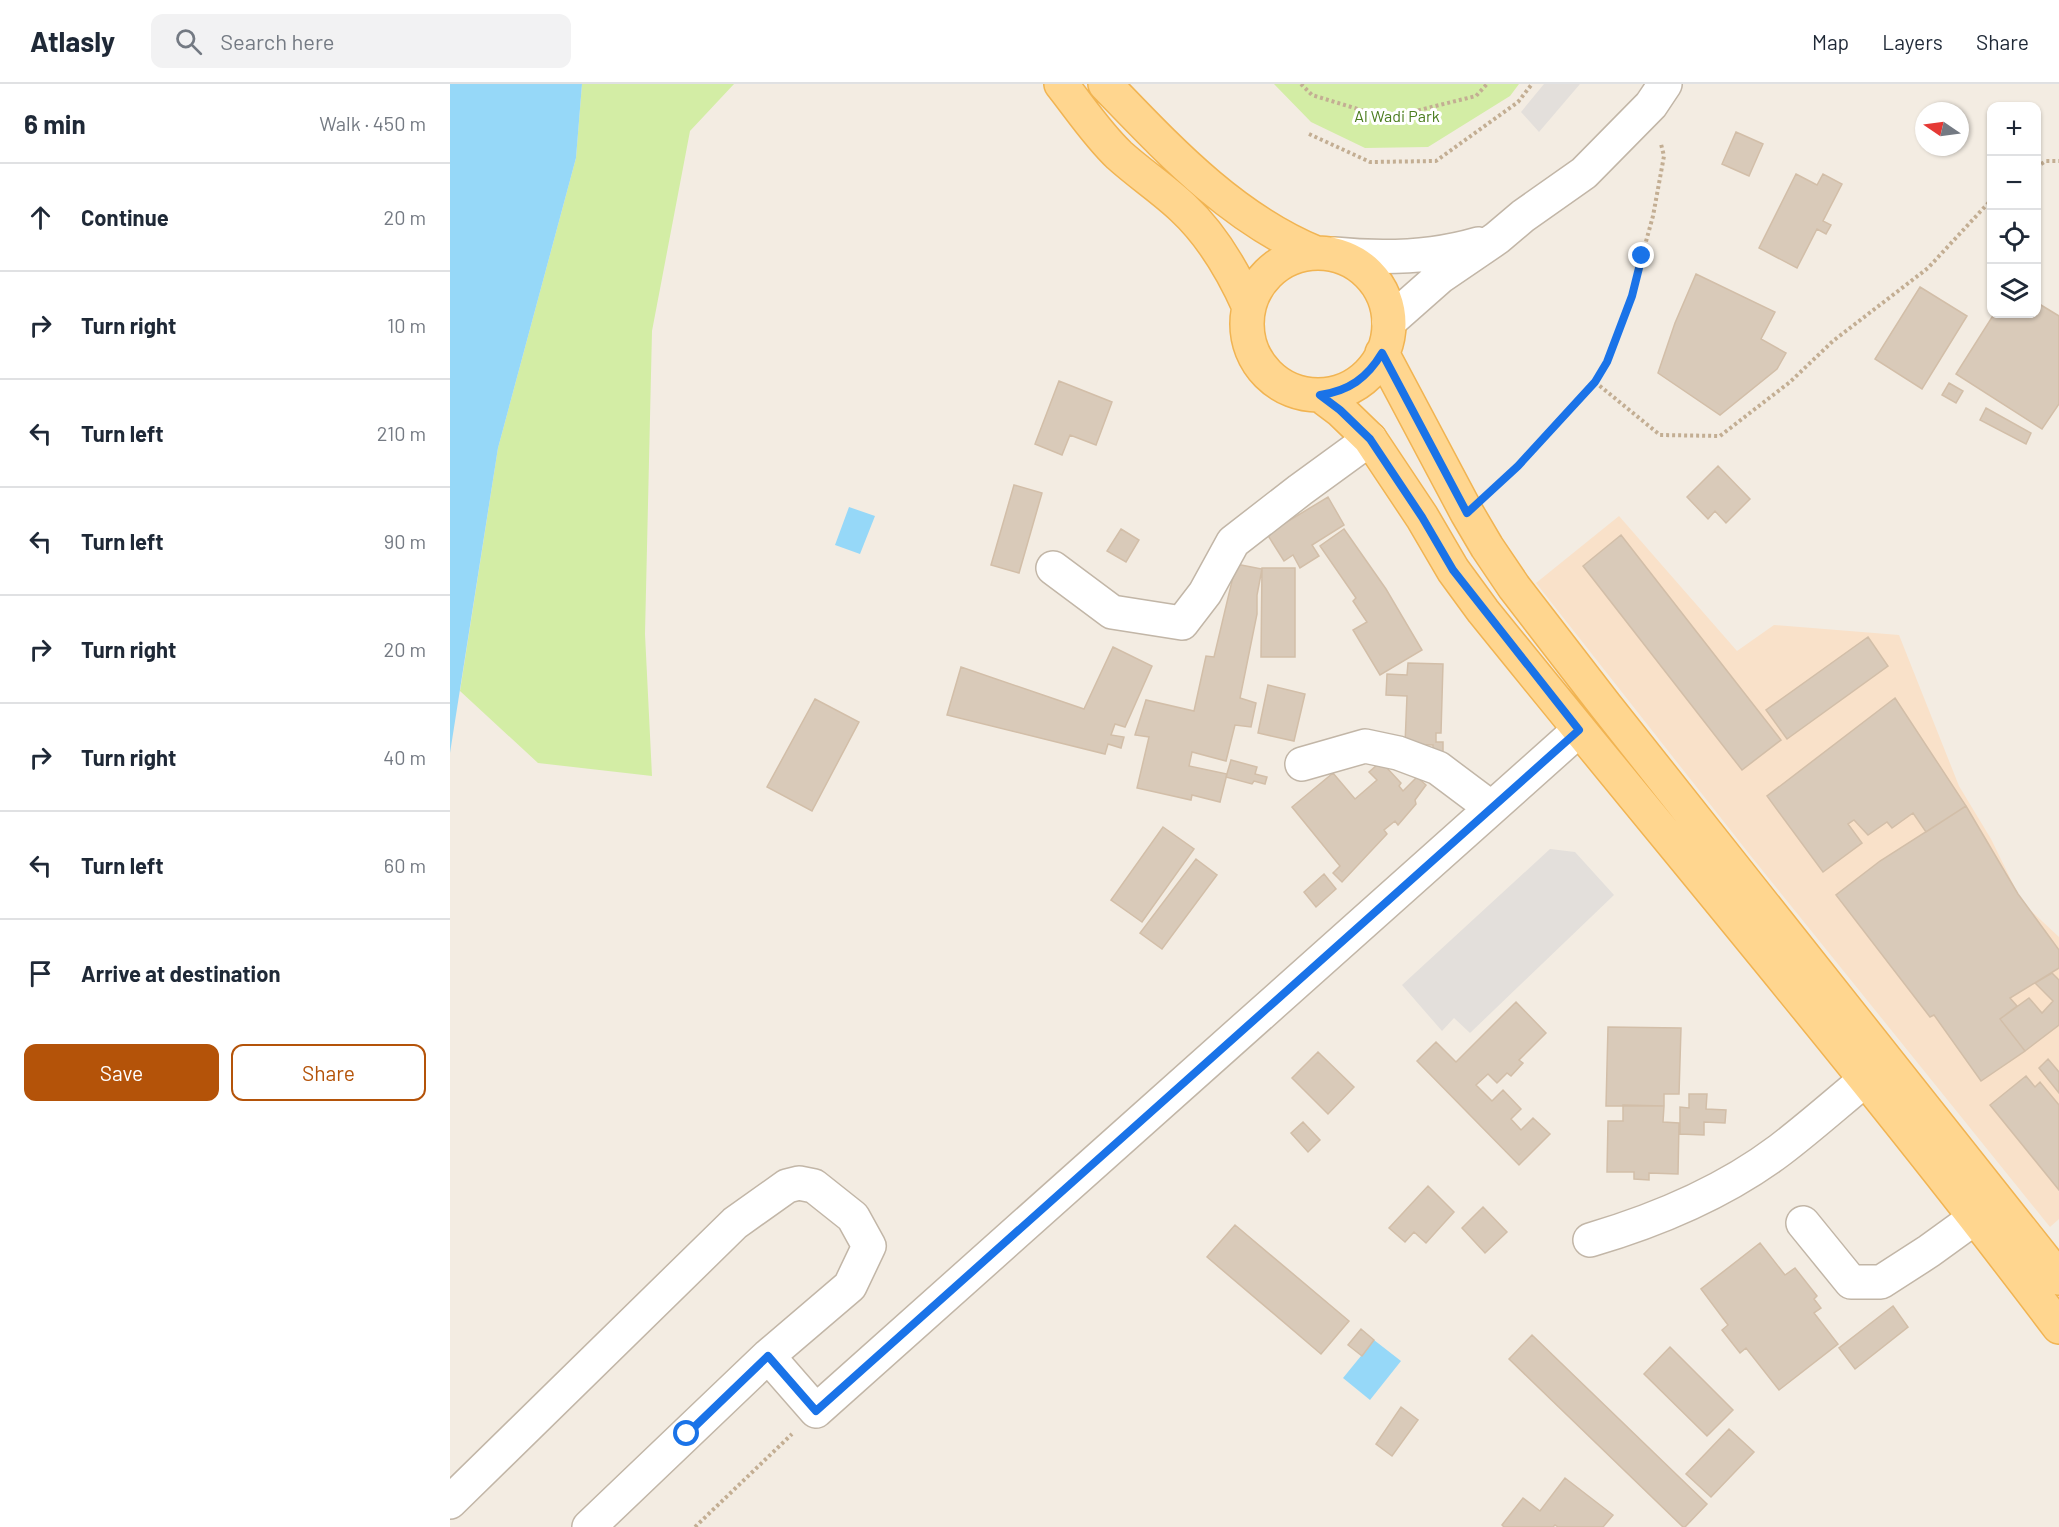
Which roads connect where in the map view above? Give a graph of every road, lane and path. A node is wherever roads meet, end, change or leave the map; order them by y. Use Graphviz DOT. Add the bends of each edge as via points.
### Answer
graph roads {
  1 [pos="1061,84"];
  2 [pos="1105,84"];
  3 [pos="1301,84"];
  4 [pos="1487,84"];
  5 [pos="1532,84"];
  6 [pos="1658,95"];
  7 [pos="1309,134"];
  8 [pos="2059,161"];
  9 [pos="2041,164"];
  10 [pos="1987,204"];
  11 [pos="1497,238"];
  12 [pos="1325,253"];
  13 [pos="1249,308"];
  14 [pos="1386,338"];
  15 [pos="1595,382"];
  16 [pos="1320,395"];
  17 [pos="1370,439"];
  18 [pos="1467,513"];
  19 [pos="1053,568"];
  20 [pos="1579,730"];
  21 [pos="1302,764"];
  22 [pos="1490,807"];
  23 [pos="1865,1080"];
  24 [pos="1976,1217"];
  25 [pos="1803,1223"];
  26 [pos="1590,1240"];
  27 [pos="2059,1278"];
  28 [pos="2059,1327"];
  29 [pos="768,1356"];
  30 [pos="816,1411"];
  31 [pos="450,1502"];
  32 [pos="589,1527"];
  33 [pos="695,1527"];
  1 -- 13 [label="main road" via="1118,154 1185,209 1206,233 1223,256"];
  2 -- 12 [label="main road" via="1230,203 1275,234"];
  3 -- 4 [label="path" via="1312,95 1386,118 1476,96"];
  5 -- 7 [label="path" via="1518,102 1436,161 1370,162"];
  6 -- 11 [label="street" via="1584,172"];
  6 -- 15 [label="path" via="1665,156 1653,216 1632,296 1607,362"];
  8 -- 9 [label="path"];
  10 -- 15 [label="path" via="1928,268 1720,436 1660,435"];
  11 -- 12 [label="street" via="1465,248 1400,257"];
  11 -- 14 [label="street" via="1440,277"];
  12 -- 13 [label="main road" via="1298,256 1281,263 1266,275"];
  12 -- 14 [label="main road" via="1352,261 1378,286 1386,304"];
  13 -- 16 [label="main road" via="1247,326 1258,362 1284,387"];
  14 -- 16 [label="main road" via="1374,367 1364,378 1335,393"];
  14 -- 18 [label="main road"];
  15 -- 18 [label="path" via="1518,466"];
  16 -- 17 [label="main road"];
  17 -- 19 [label="street" via="1233,542 1182,623 1113,612"];
  17 -- 20 [label="main road" via="1453,570"];
  18 -- 27 [label="main road" via="1514,587 1605,705"];
  20 -- 22 [label="street"];
  20 -- 23 [label="main road"];
  21 -- 22 [label="street" via="1365,746 1398,753 1438,768"];
  22 -- 30 [label="street"];
  23 -- 24 [label="main road"];
  23 -- 26 [label="street" via="1745,1174 1670,1213"];
  24 -- 25 [label="street" via="1881,1282 1851,1282"];
  24 -- 28 [label="main road"];
  29 -- 30 [label="street"];
  29 -- 31 [label="street" via="850,1286 869,1246 853,1217 814,1186 787,1186 735,1223"];
  29 -- 32 [label="street"];
  30 -- 33 [label="path"];
}
